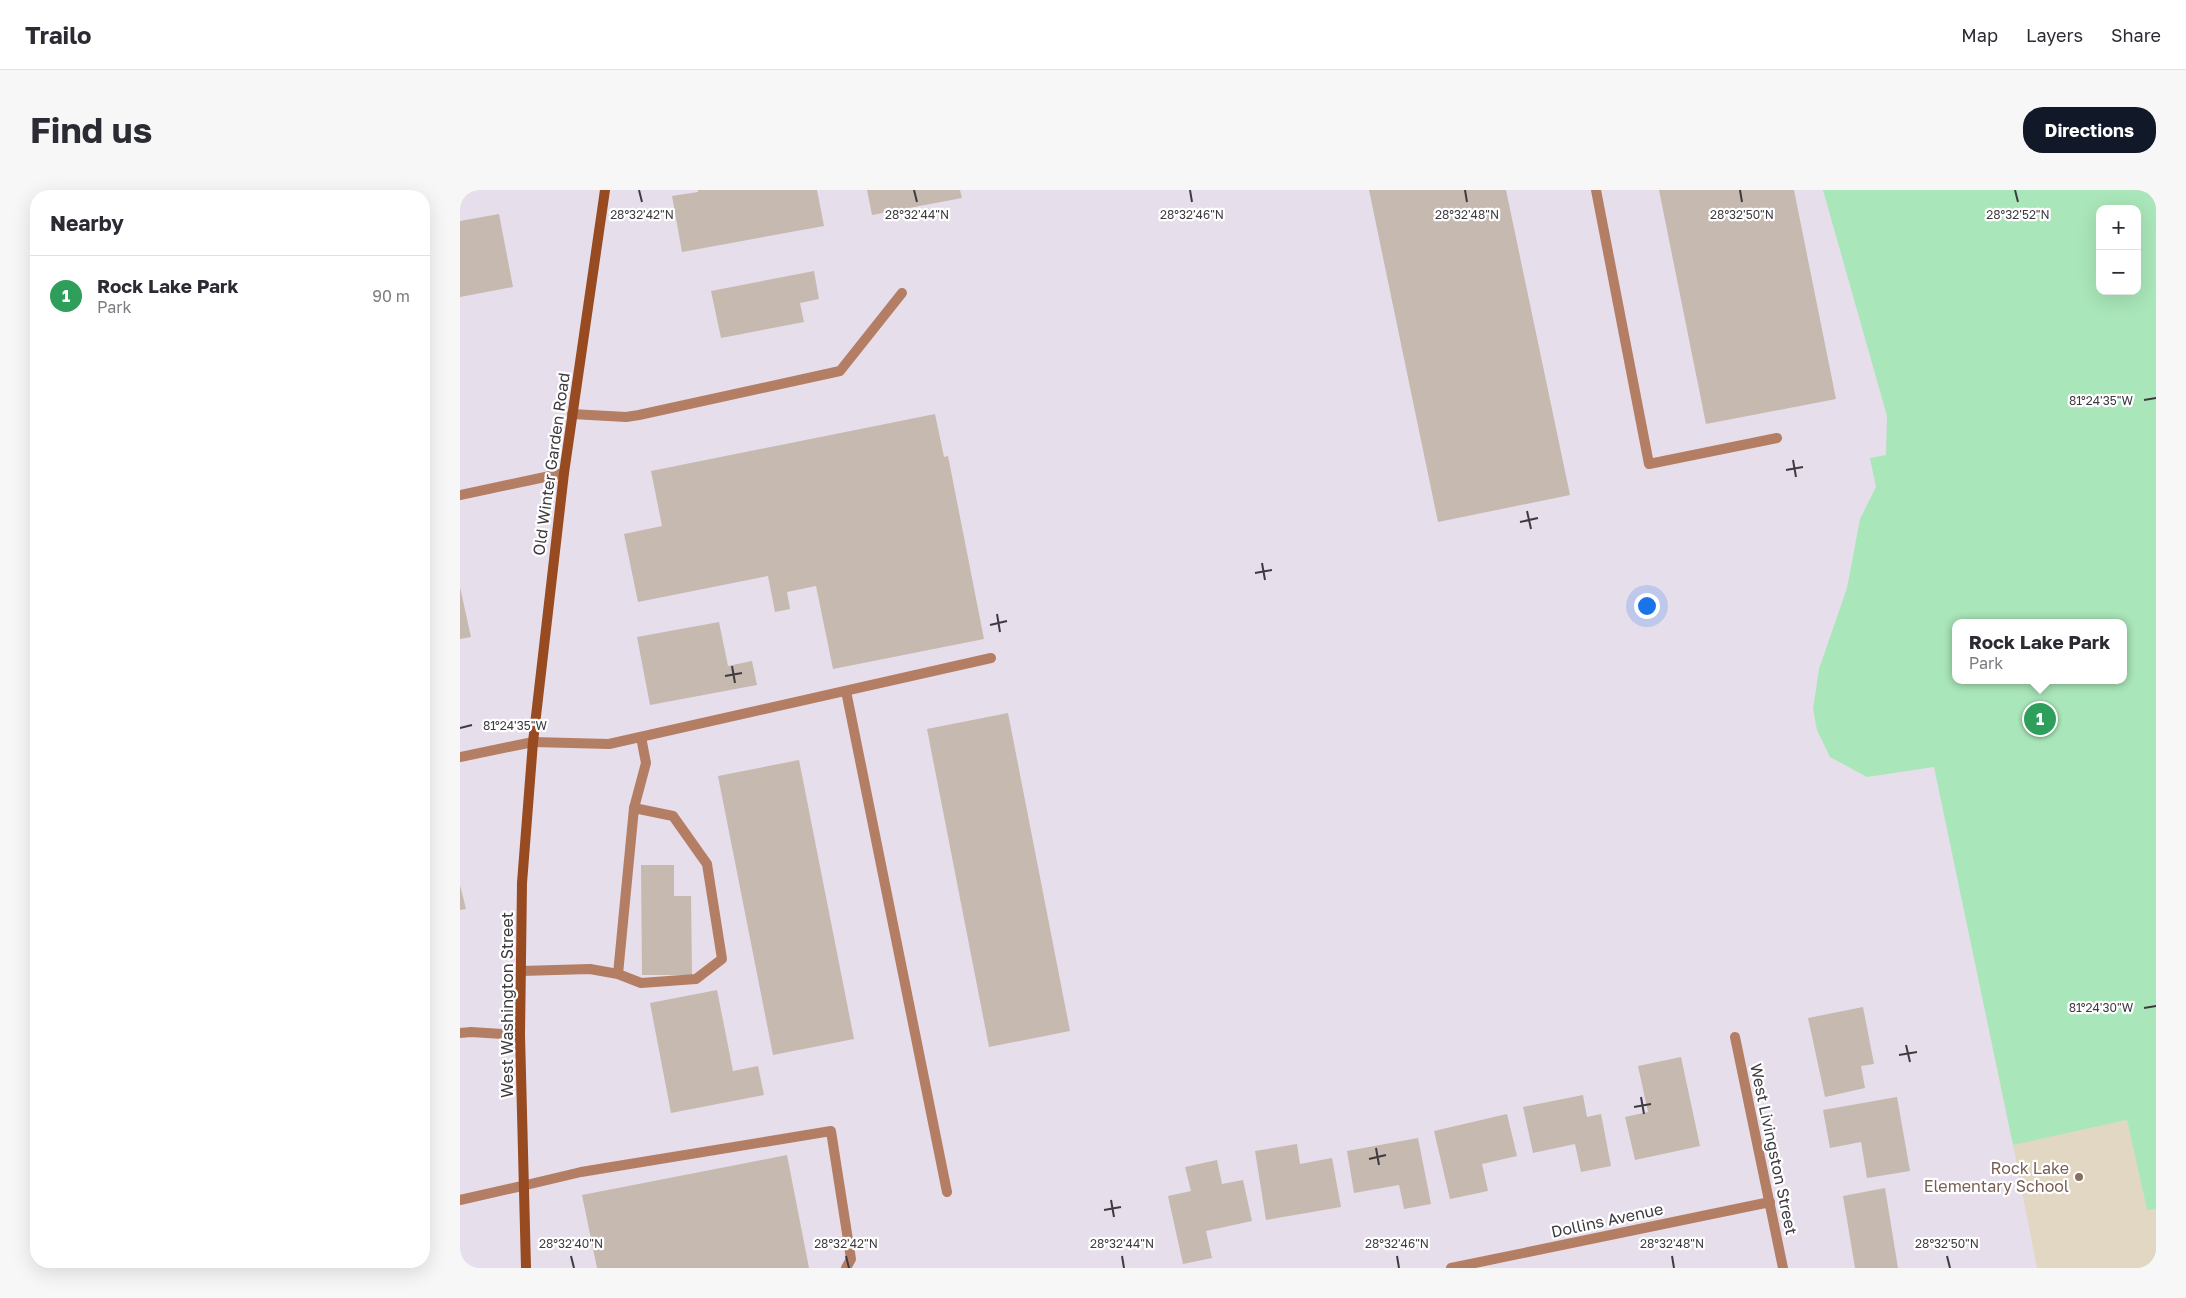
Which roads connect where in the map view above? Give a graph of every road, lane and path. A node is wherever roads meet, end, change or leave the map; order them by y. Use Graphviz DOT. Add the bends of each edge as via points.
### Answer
graph roads {
  1 [pos="605,190"];
  2 [pos="1596,190"];
  3 [pos="902,293"];
  4 [pos="572,414"];
  5 [pos="1777,438"];
  6 [pos="564,473"];
  7 [pos="460,495"];
  8 [pos="991,658"];
  9 [pos="846,691"];
  10 [pos="640,737"];
  11 [pos="533,742"];
  12 [pos="460,757"];
  13 [pos="634,808"];
  14 [pos="521,971"];
  15 [pos="618,974"];
  16 [pos="460,1033"];
  17 [pos="520,1035"];
  18 [pos="1735,1037"];
  19 [pos="522,1186"];
  20 [pos="947,1192"];
  21 [pos="460,1200"];
  22 [pos="1770,1202"];
  23 [pos="526,1268"];
  24 [pos="846,1268"];
  25 [pos="1451,1268"];
  26 [pos="1783,1268"];
  1 -- 4 [label="main road, Old Winter Garden Road"];
  2 -- 5 [label="street" via="1648,464"];
  3 -- 4 [label="street" via="840,370 639,415"];
  4 -- 6 [label="main road, Old Winter Garden Road"];
  6 -- 7 [label="street"];
  6 -- 11 [label="main road, Old Winter Garden Road"];
  8 -- 9 [label="street"];
  9 -- 10 [label="street"];
  9 -- 20 [label="street"];
  10 -- 11 [label="street" via="609,744"];
  10 -- 13 [label="street" via="646,763"];
  11 -- 12 [label="street"];
  11 -- 14 [label="main road, West Washington Street" via="522,883"];
  13 -- 15 [label="street"];
  13 -- 15 [label="street" via="673,816 707,864 722,960 696,979 641,983"];
  14 -- 15 [label="street" via="590,969"];
  14 -- 17 [label="main road, West Washington Street"];
  16 -- 17 [label="street"];
  17 -- 19 [label="main road, West Washington Street"];
  18 -- 22 [label="street, West Livingston Street"];
  19 -- 21 [label="street"];
  19 -- 23 [label="main road, West Washington Street"];
  19 -- 24 [label="street" via="581,1172 831,1131 851,1258"];
  22 -- 25 [label="street, Dollins Avenue"];
  22 -- 26 [label="street, West Livingston Street"];
}
